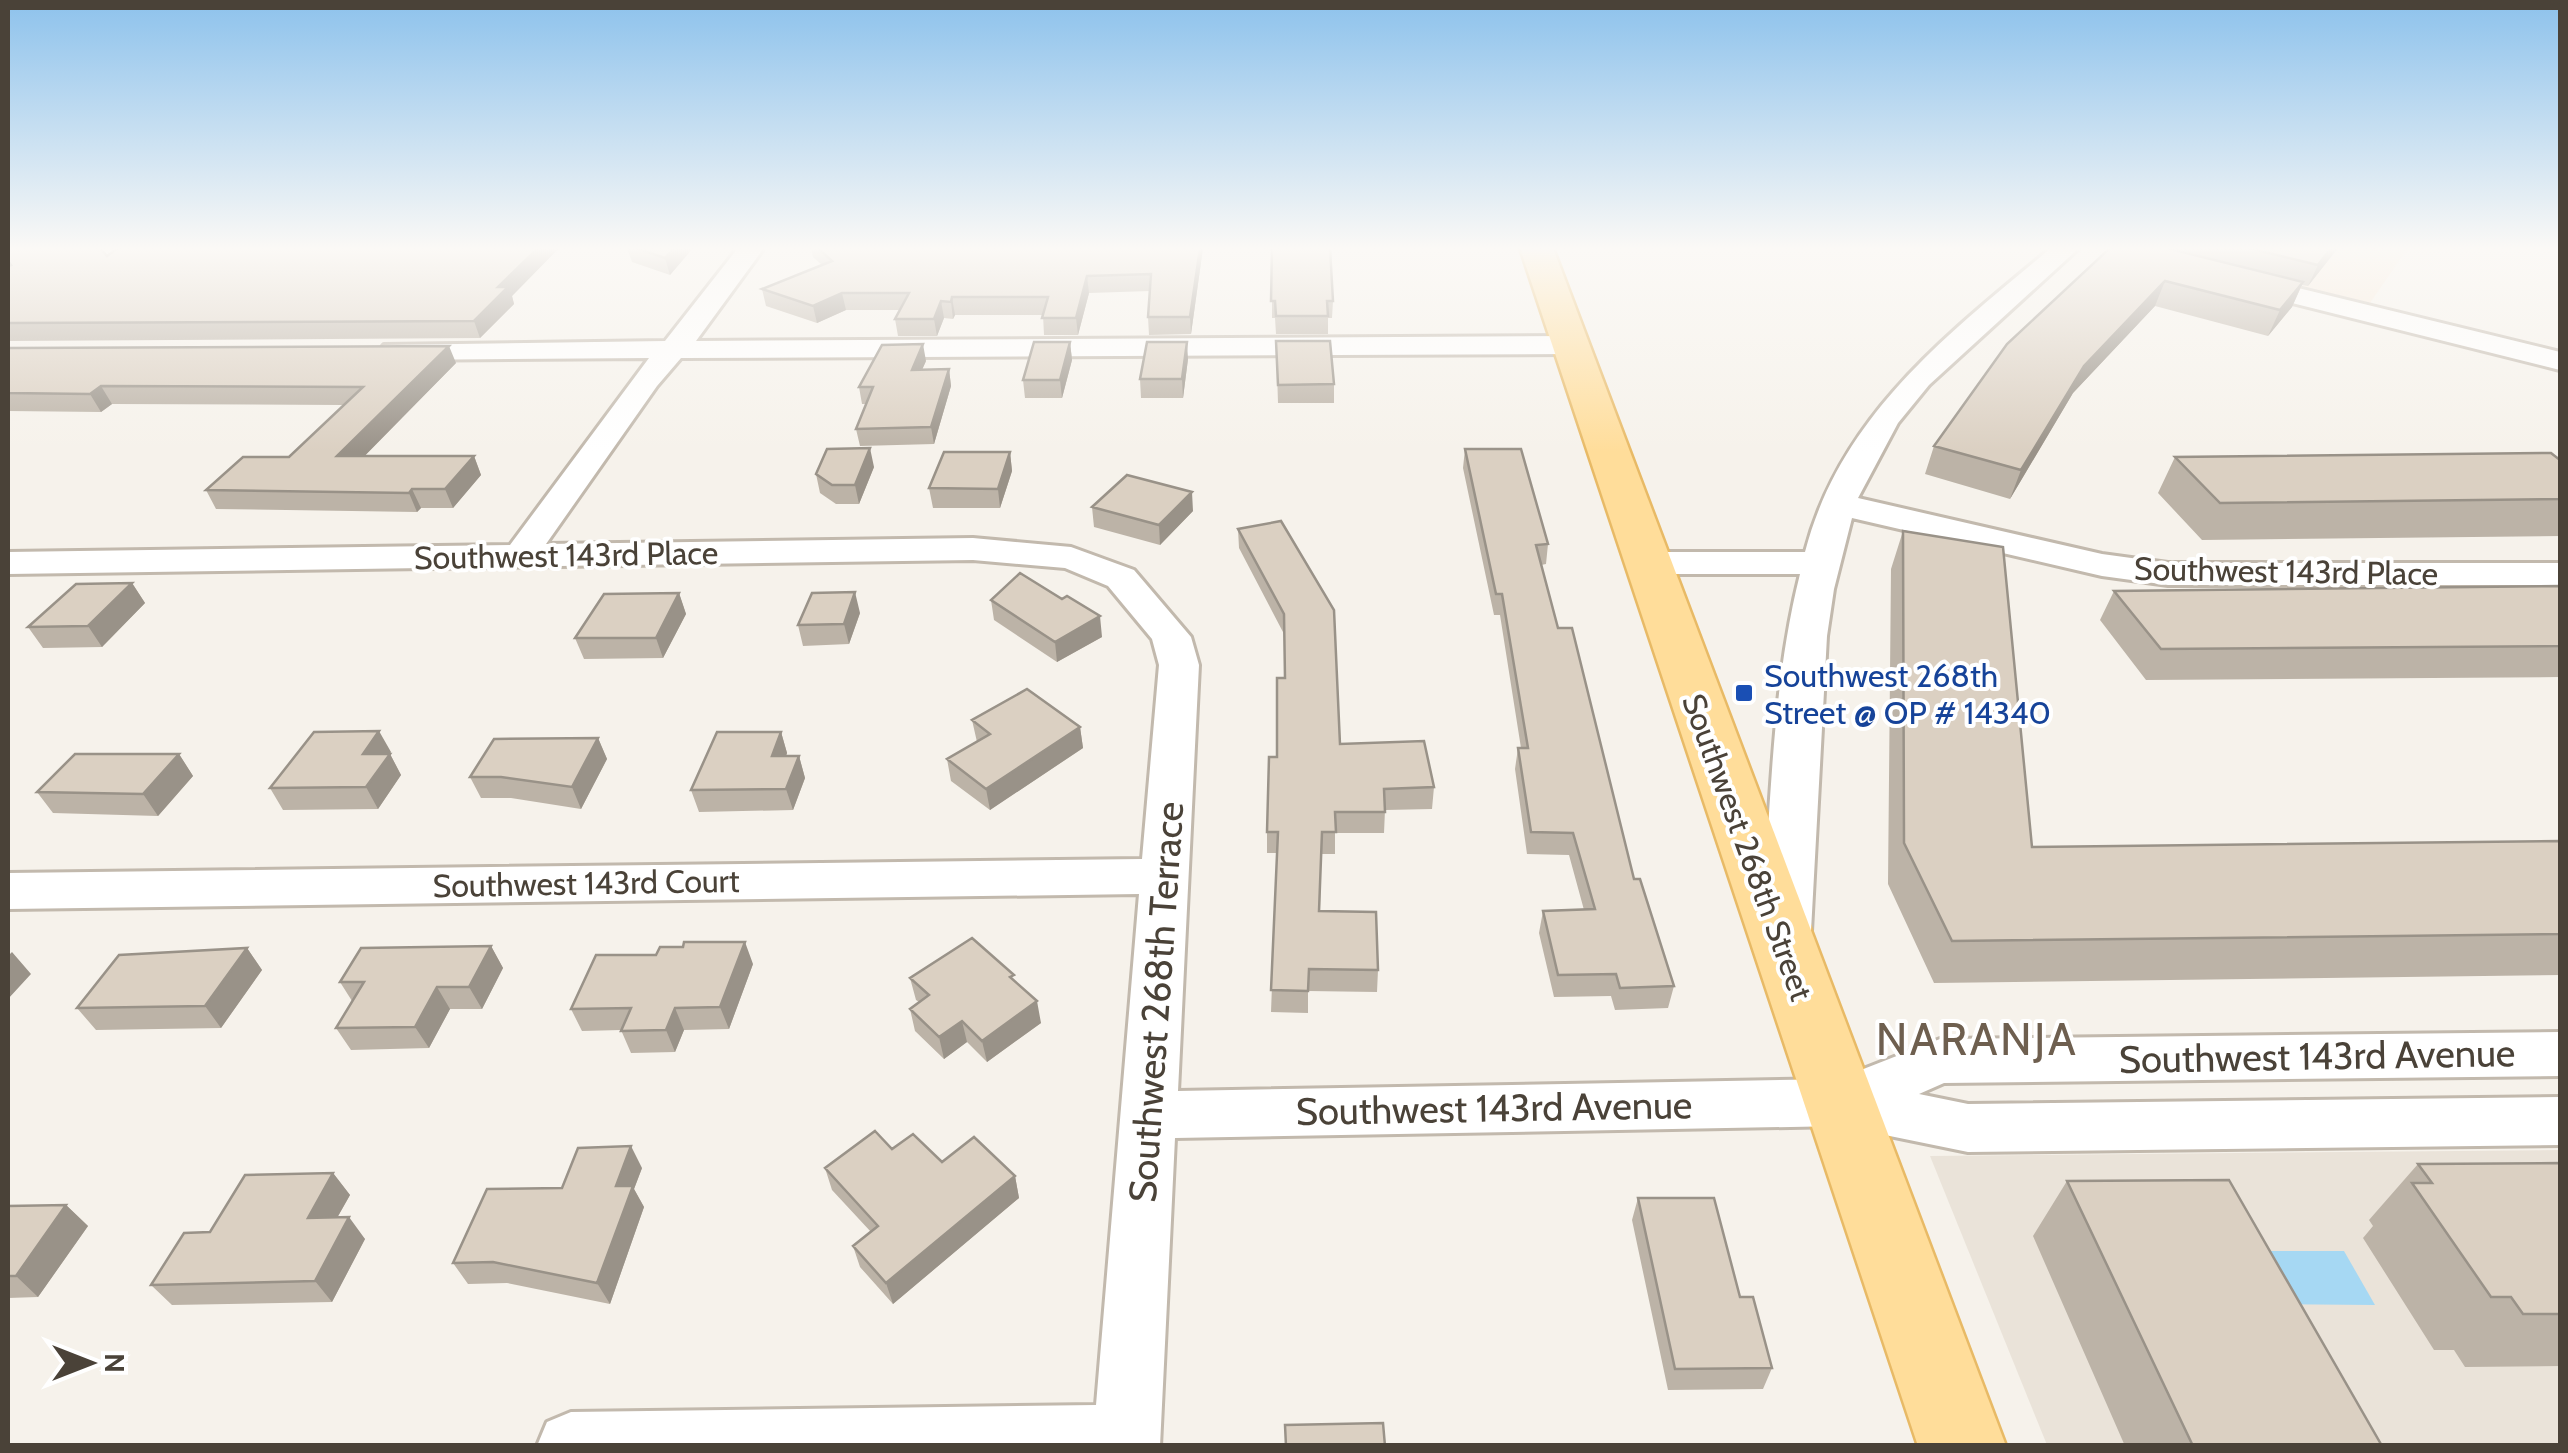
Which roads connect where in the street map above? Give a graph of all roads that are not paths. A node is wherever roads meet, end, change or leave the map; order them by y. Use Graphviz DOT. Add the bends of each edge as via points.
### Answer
graph roads {
  1 [pos="699,316"];
  2 [pos="1559,316"];
  3 [pos="1990,316"];
  4 [pos="2376,316"];
  5 [pos="1569,346"];
  6 [pos="673,350"];
  7 [pos="356,351"];
  8 [pos="2560,361"];
  9 [pos="1838,504"];
  10 [pos="520,556"];
  11 [pos="1646,562"];
  12 [pos="8,563"];
  13 [pos="1817,563"];
  14 [pos="2560,574"];
  15 [pos="1120,578"];
  16 [pos="1165,876"];
  17 [pos="8,891"];
  18 [pos="1785,948"];
  19 [pos="2560,1054"];
  20 [pos="1841,1102"];
  21 [pos="1148,1114"];
  22 [pos="2560,1121"];
  23 [pos="1126,1442"];
  24 [pos="571,1446"];
  25 [pos="1962,1446"];
  1 -- 6 [label="street"];
  2 -- 5 [label="main road, Southwest 268th Street"];
  3 -- 9 [label="street" via="1916,381 1857,462"];
  4 -- 8 [label="street"];
  5 -- 6 [label="street"];
  5 -- 11 [label="main road, Southwest 268th Street"];
  6 -- 7 [label="street"];
  6 -- 10 [label="street"];
  9 -- 13 [label="street"];
  9 -- 14 [label="street, Southwest 143rd Place" via="2168,574"];
  10 -- 12 [label="street, Southwest 143rd Place"];
  10 -- 15 [label="street, Southwest 143rd Place" via="973,549 1071,558"];
  11 -- 13 [label="street"];
  11 -- 18 [label="main road, Southwest 268th Street"];
  13 -- 18 [label="street" via="1803,659"];
  15 -- 16 [label="street, Southwest 268th Terrace" via="1171,637 1178,665"];
  16 -- 17 [label="street, Southwest 143rd Court"];
  16 -- 21 [label="street, Southwest 268th Terrace"];
  18 -- 20 [label="main road, Southwest 268th Street"];
  19 -- 20 [label="street, Southwest 143rd Avenue" via="1940,1061"];
  20 -- 21 [label="street, Southwest 143rd Avenue"];
  20 -- 22 [label="street, Southwest 143rd Avenue" via="1968,1128"];
  20 -- 25 [label="main road, Southwest 268th Street"];
  21 -- 23 [label="street, Southwest 268th Terrace"];
  23 -- 24 [label="street"];
}
